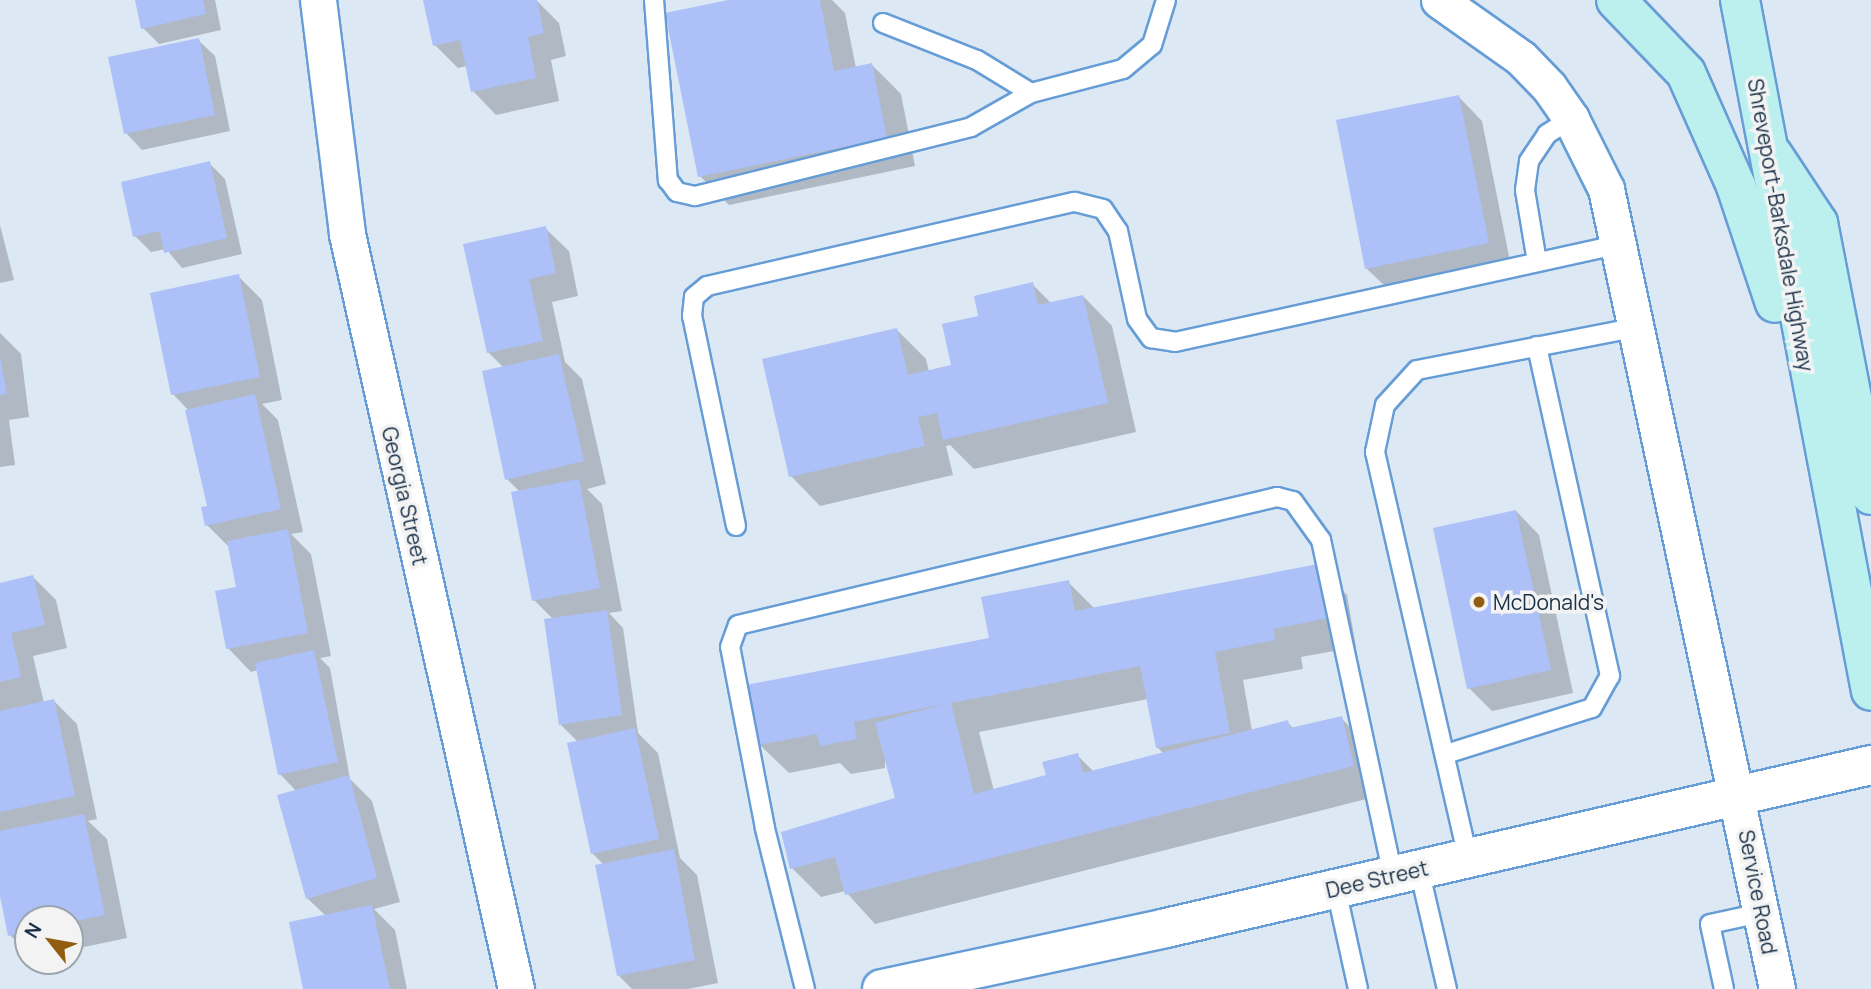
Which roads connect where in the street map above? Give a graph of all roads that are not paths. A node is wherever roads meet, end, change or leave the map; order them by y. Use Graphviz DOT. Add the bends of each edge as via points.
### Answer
graph roads {
  1 [pos="318,0"];
  2 [pos="654,0"];
  3 [pos="1166,0"];
  4 [pos="1439,0"];
  5 [pos="1616,0"];
  6 [pos="1740,0"];
  7 [pos="884,23"];
  8 [pos="1031,93"];
  9 [pos="1571,119"];
  10 [pos="1764,142"];
  11 [pos="1621,244"];
  12 [pos="1537,262"];
  13 [pos="1638,327"];
  14 [pos="1537,346"];
  15 [pos="1823,449"];
  16 [pos="1871,495"];
  17 [pos="736,526"];
  18 [pos="1871,691"];
  19 [pos="1446,754"];
  20 [pos="1871,765"];
  21 [pos="1739,795"];
  22 [pos="1468,858"];
  23 [pos="1406,872"];
  24 [pos="1336,889"];
  25 [pos="1762,913"];
  26 [pos="979,979"];
  27 [pos="516,989"];
  28 [pos="805,989"];
  29 [pos="882,989"];
  30 [pos="1358,989"];
  31 [pos="1447,989"];
  32 [pos="1724,989"];
  33 [pos="1777,989"];
  1 -- 27 [label="street, Georgia Street" via="347,234"];
  2 -- 8 [label="lane" via="668,180 677,192 695,196 971,127"];
  3 -- 8 [label="lane" via="1152,45 1123,69"];
  4 -- 9 [label="street, Service Road" via="1521,58"];
  5 -- 15 [label="main road" via="1686,73 1736,186"];
  6 -- 10 [label="main road, Shreveport-Barksdale Highway"];
  7 -- 8 [label="lane" via="977,60"];
  9 -- 11 [label="street, Service Road" via="1606,189"];
  9 -- 12 [label="lane" via="1547,134 1529,161 1525,190"];
  10 -- 15 [label="main road, Shreveport-Barksdale Highway"];
  10 -- 16 [label="main road" via="1818,223"];
  11 -- 12 [label="lane"];
  11 -- 13 [label="street, Service Road"];
  12 -- 17 [label="lane" via="1175,342 1152,338 1137,319 1118,231 1103,209 1075,202 707,286 694,297 691,316"];
  13 -- 14 [label="lane"];
  13 -- 21 [label="street, Service Road"];
  14 -- 19 [label="lane" via="1610,676 1592,708"];
  14 -- 19 [label="lane" via="1417,370 1385,405 1375,452"];
  15 -- 18 [label="main road"];
  19 -- 22 [label="lane"];
  20 -- 21 [label="street, Dee Street"];
  21 -- 22 [label="street, Dee Street"];
  21 -- 25 [label="street, Service Road"];
  22 -- 23 [label="street, Dee Street"];
  23 -- 24 [label="street, Dee Street"];
  23 -- 28 [label="lane" via="1321,540 1293,500 1277,497 738,625 730,648 765,828"];
  23 -- 31 [label="lane"];
  24 -- 26 [label="street, Dee Street"];
  24 -- 30 [label="lane"];
  25 -- 32 [label="lane" via="1710,924"];
  25 -- 33 [label="street, Service Road"];
  26 -- 29 [label="street, Dee Street"];
}
